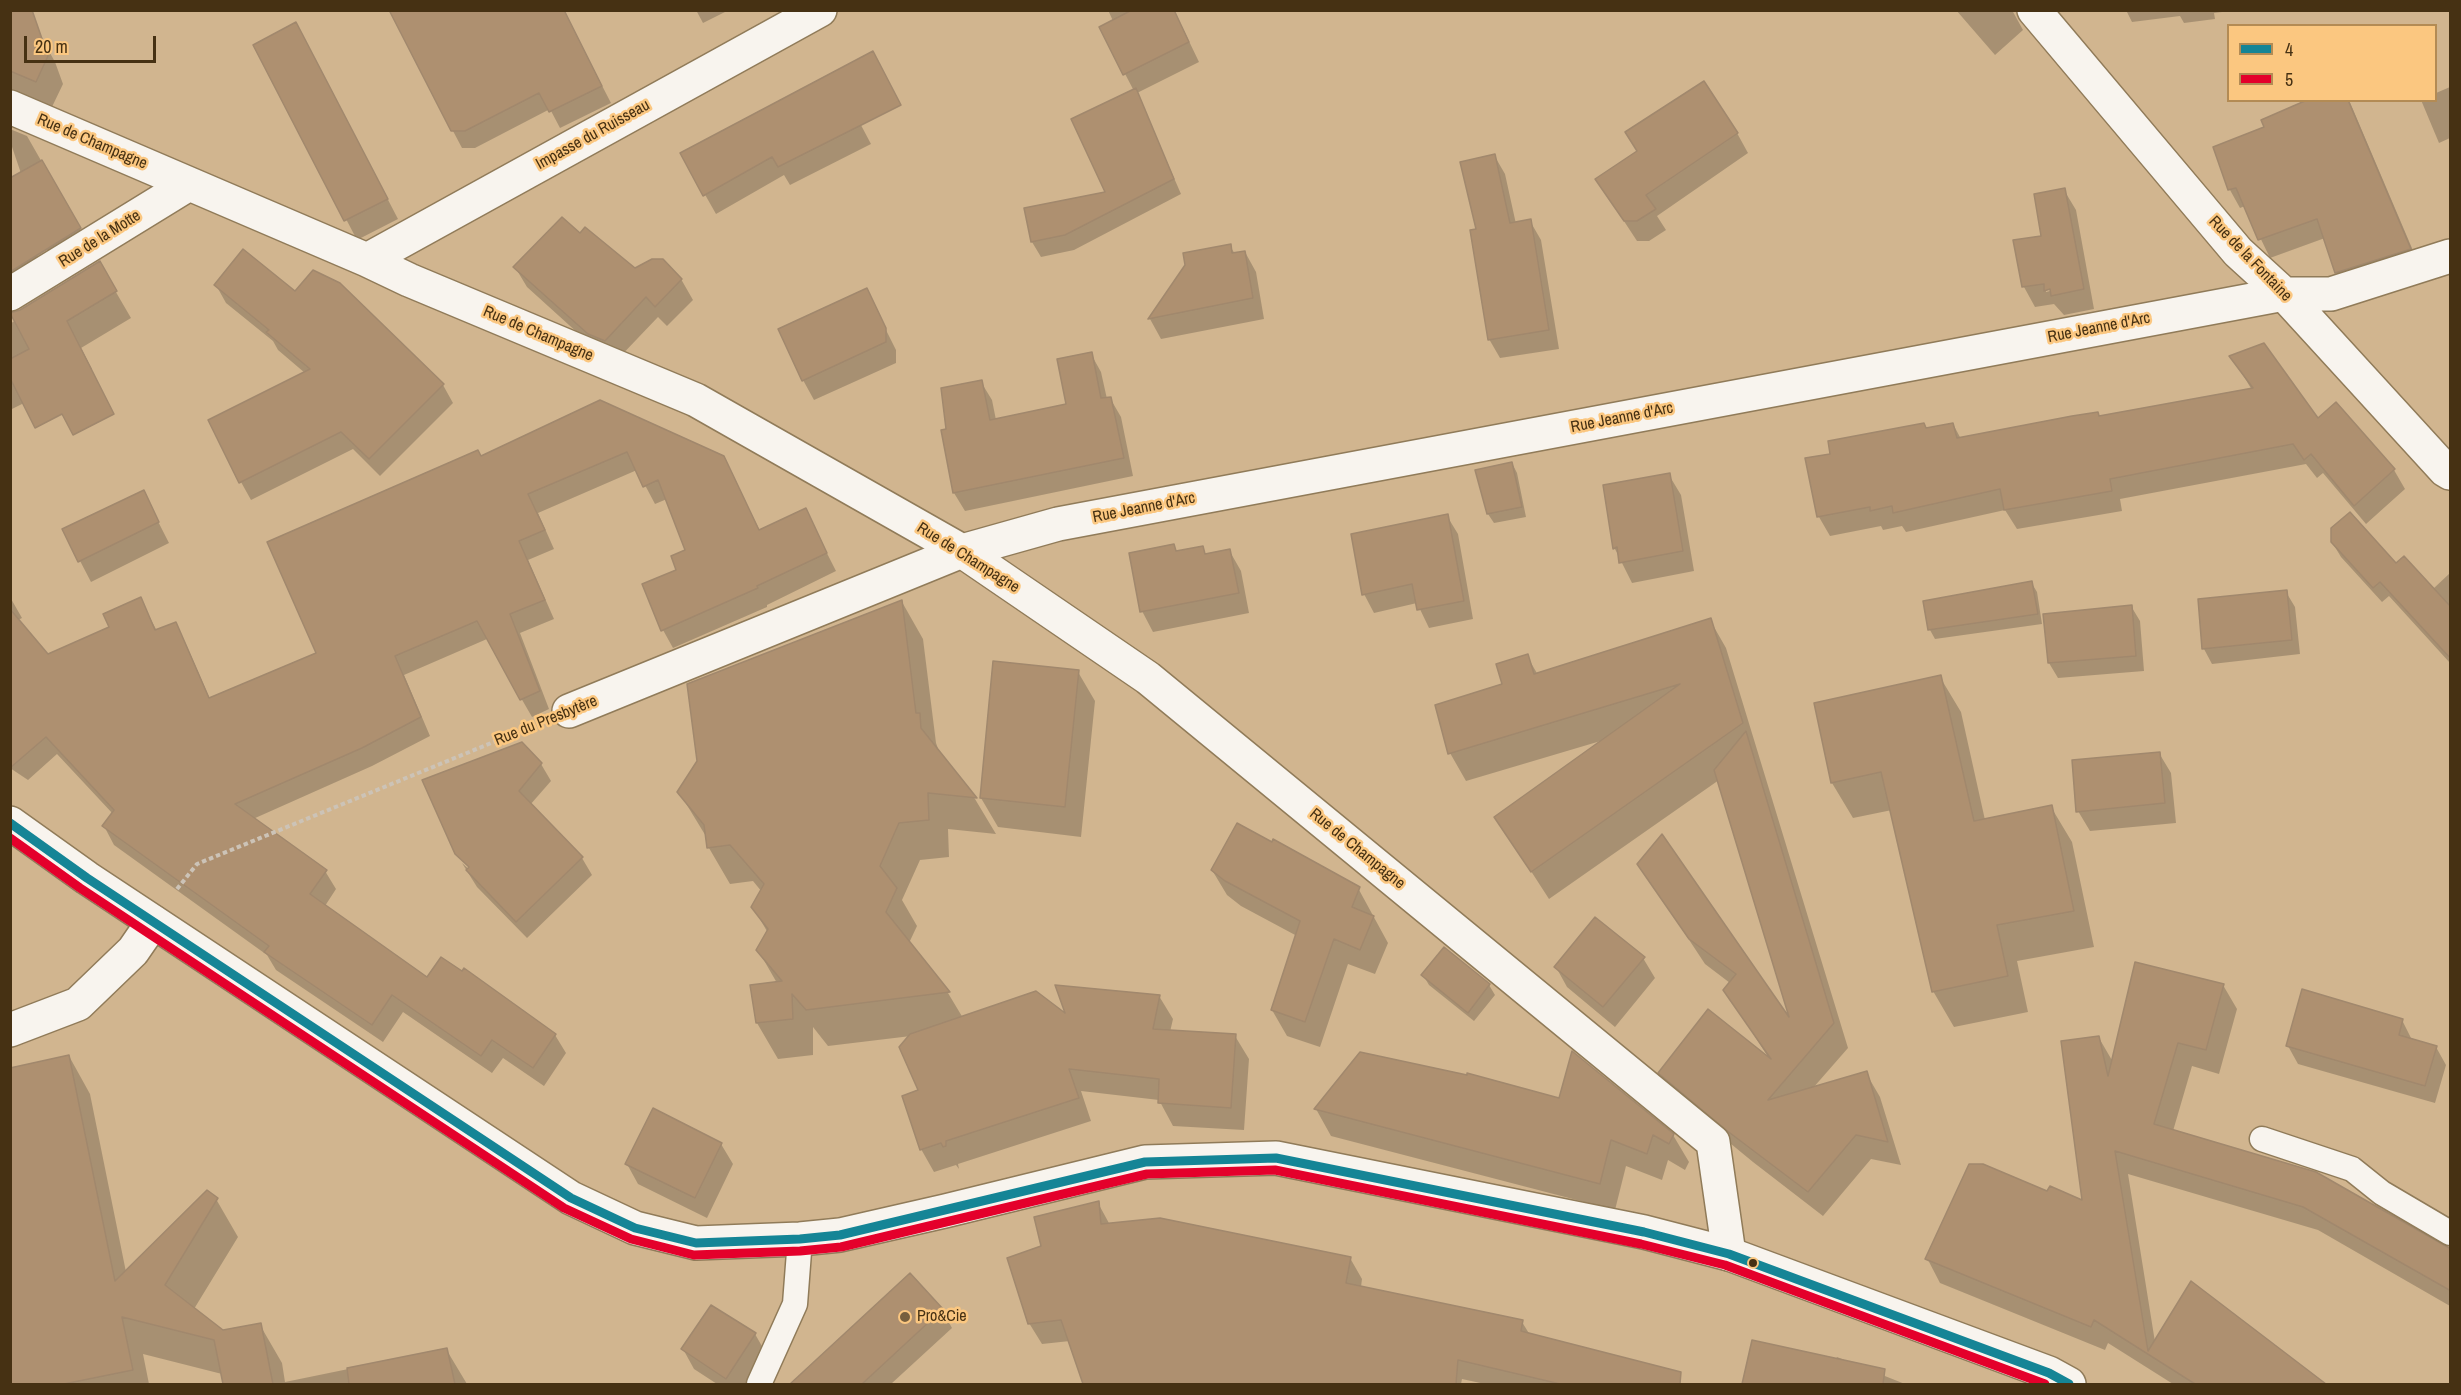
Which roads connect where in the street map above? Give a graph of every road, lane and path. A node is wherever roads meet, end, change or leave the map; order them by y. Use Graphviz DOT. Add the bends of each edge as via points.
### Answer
graph roads {
  1 [pos="820,10"];
  2 [pos="2034,10"];
  3 [pos="10,107"];
  4 [pos="189,184"];
  5 [pos="2451,256"];
  6 [pos="367,260"];
  7 [pos="10,294"];
  8 [pos="2284,294"];
  9 [pos="2451,473"];
  10 [pos="962,551"];
  11 [pos="569,711"];
  12 [pos="10,823"];
  13 [pos="153,922"];
  14 [pos="10,1030"];
  15 [pos="2262,1139"];
  16 [pos="2451,1233"];
  17 [pos="800,1239"];
  18 [pos="1729,1254"];
  19 [pos="759,1384"];
  20 [pos="2070,1384"];
  1 -- 6 [label="street, Impasse du Ruisseau"];
  2 -- 8 [label="street, Rue de la Fontaine" via="2238,252"];
  3 -- 4 [label="street, Rue de Champagne"];
  4 -- 6 [label="street, Rue de Champagne"];
  4 -- 7 [label="street, Rue de la Motte"];
  5 -- 8 [label="street, Rue Jeanne d'Arc" via="2331,294"];
  6 -- 10 [label="street, Rue de Champagne" via="696,400"];
  8 -- 9 [label="street, Rue de la Fontaine"];
  8 -- 10 [label="street, Rue Jeanne d'Arc" via="1058,524"];
  10 -- 11 [label="street, Rue du Presbytère"];
  10 -- 18 [label="street, Rue de Champagne" via="1148,678 1713,1142"];
  11 -- 13 [label="path, Rue du Presbytère" via="197,864"];
  12 -- 13 [label="street"];
  13 -- 14 [label="street" via="133,951 78,1004"];
  13 -- 17 [label="street" via="571,1198 635,1228 696,1243"];
  15 -- 16 [label="lane" via="2352,1169 2382,1193"];
  17 -- 18 [label="street" via="840,1235 1145,1162 1276,1158 1644,1232"];
  17 -- 19 [label="lane" via="795,1304"];
  18 -- 20 [label="street"];
}
